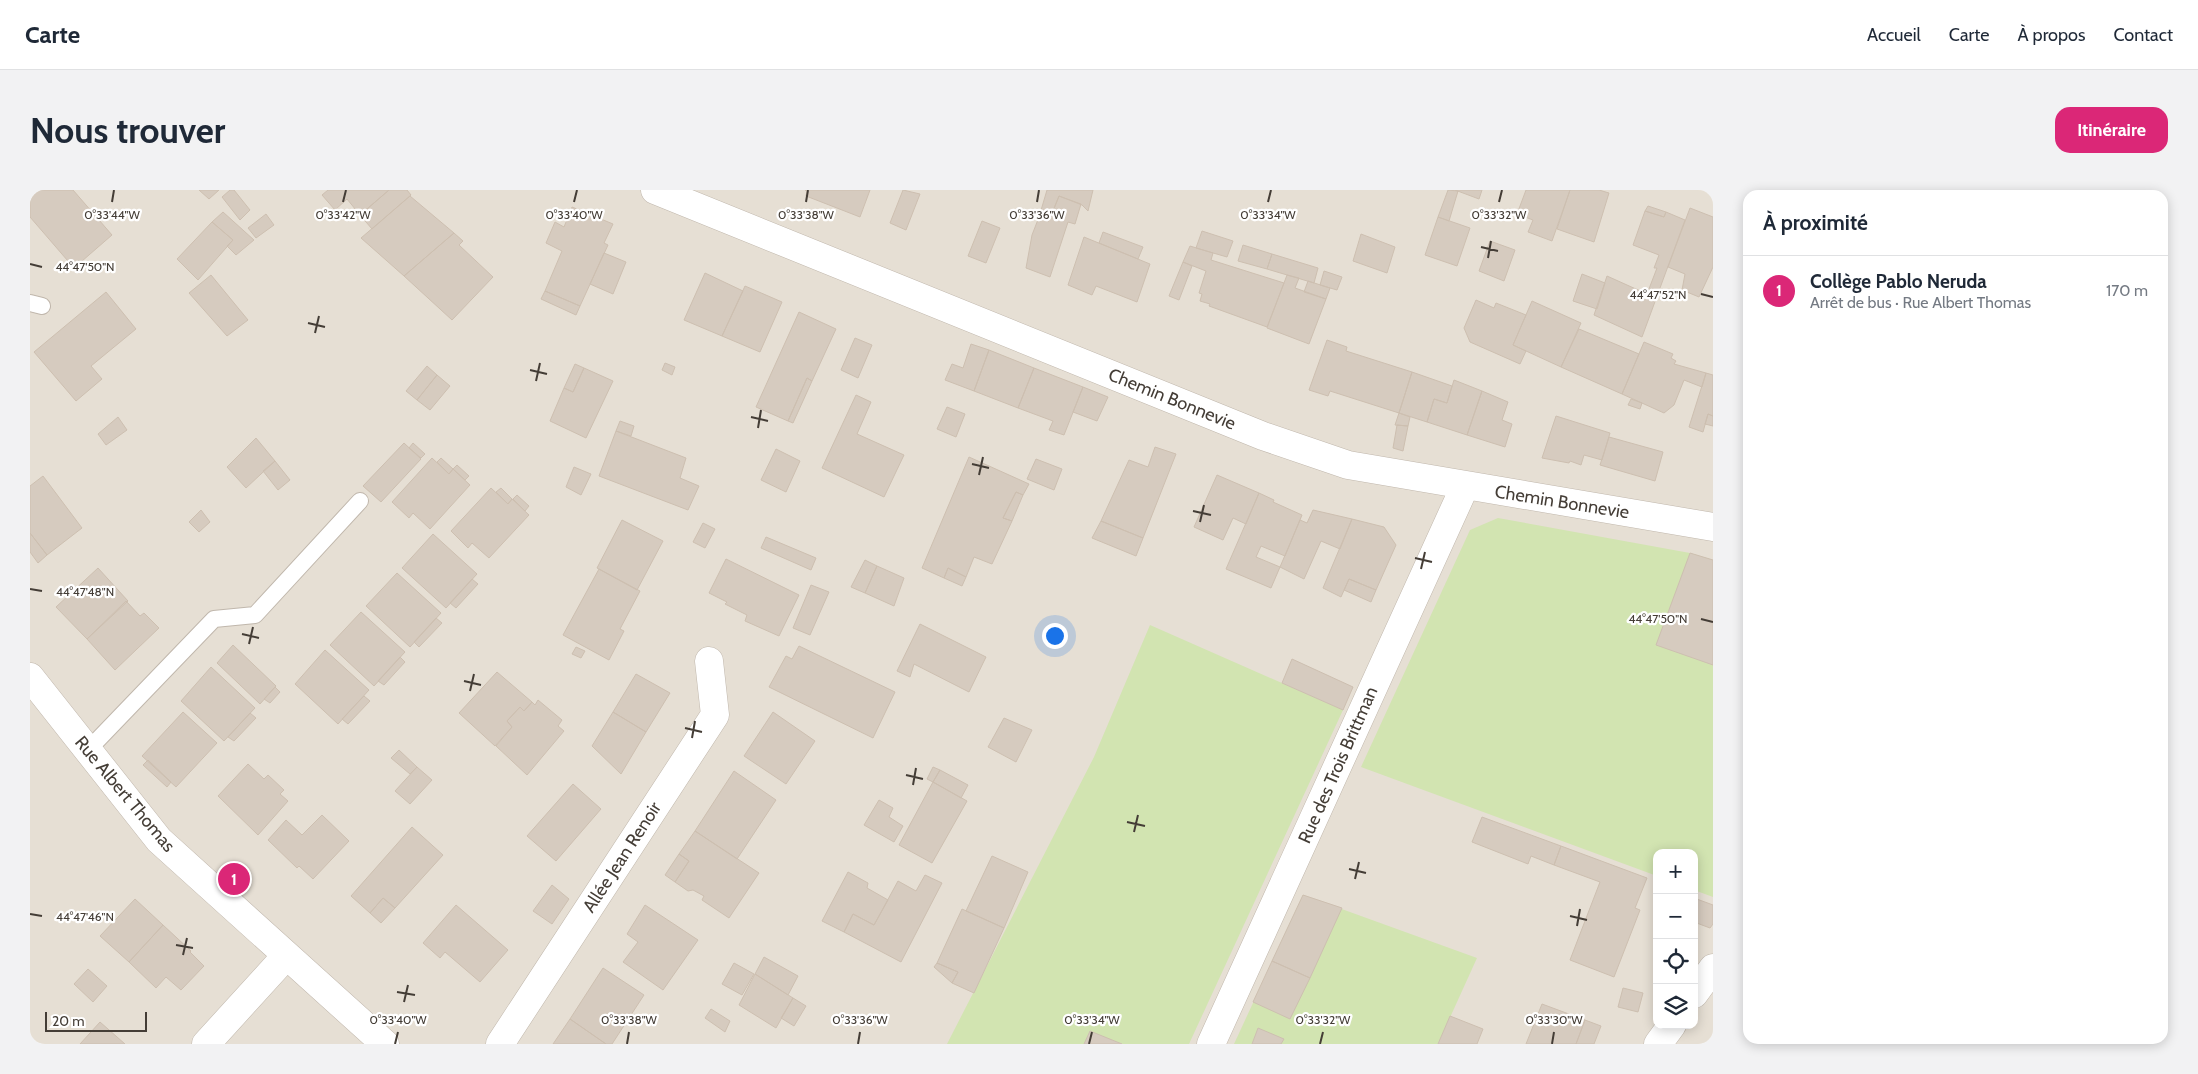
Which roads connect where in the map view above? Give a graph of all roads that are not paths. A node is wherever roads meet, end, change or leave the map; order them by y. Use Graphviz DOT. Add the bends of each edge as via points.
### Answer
graph roads {
  1 [pos="655,190"];
  2 [pos="1465,486"];
  3 [pos="360,501"];
  4 [pos="1713,527"];
  5 [pos="709,661"];
  6 [pos="30,677"];
  7 [pos="88,750"];
  8 [pos="286,956"];
  9 [pos="1713,968"];
  10 [pos="1698,989"];
  11 [pos="1669,1029"];
  12 [pos="206,1044"];
  13 [pos="385,1044"];
  14 [pos="500,1044"];
  15 [pos="1211,1044"];
  16 [pos="1658,1044"];
  1 -- 2 [label="street, Chemin Bonnevie" via="1263,436 1348,465"];
  2 -- 4 [label="street, Chemin Bonnevie"];
  2 -- 15 [label="street, Rue des Trois Brittman"];
  3 -- 7 [label="lane" via="255,615 214,620"];
  5 -- 14 [label="street, Allée Jean Renoir" via="716,715"];
  6 -- 7 [label="street, Rue Albert Thomas"];
  7 -- 8 [label="street, Rue Albert Thomas" via="158,840"];
  8 -- 12 [label="street"];
  8 -- 13 [label="street, Rue Albert Thomas"];
  9 -- 10 [label="street"];
  11 -- 16 [label="street"];
}
